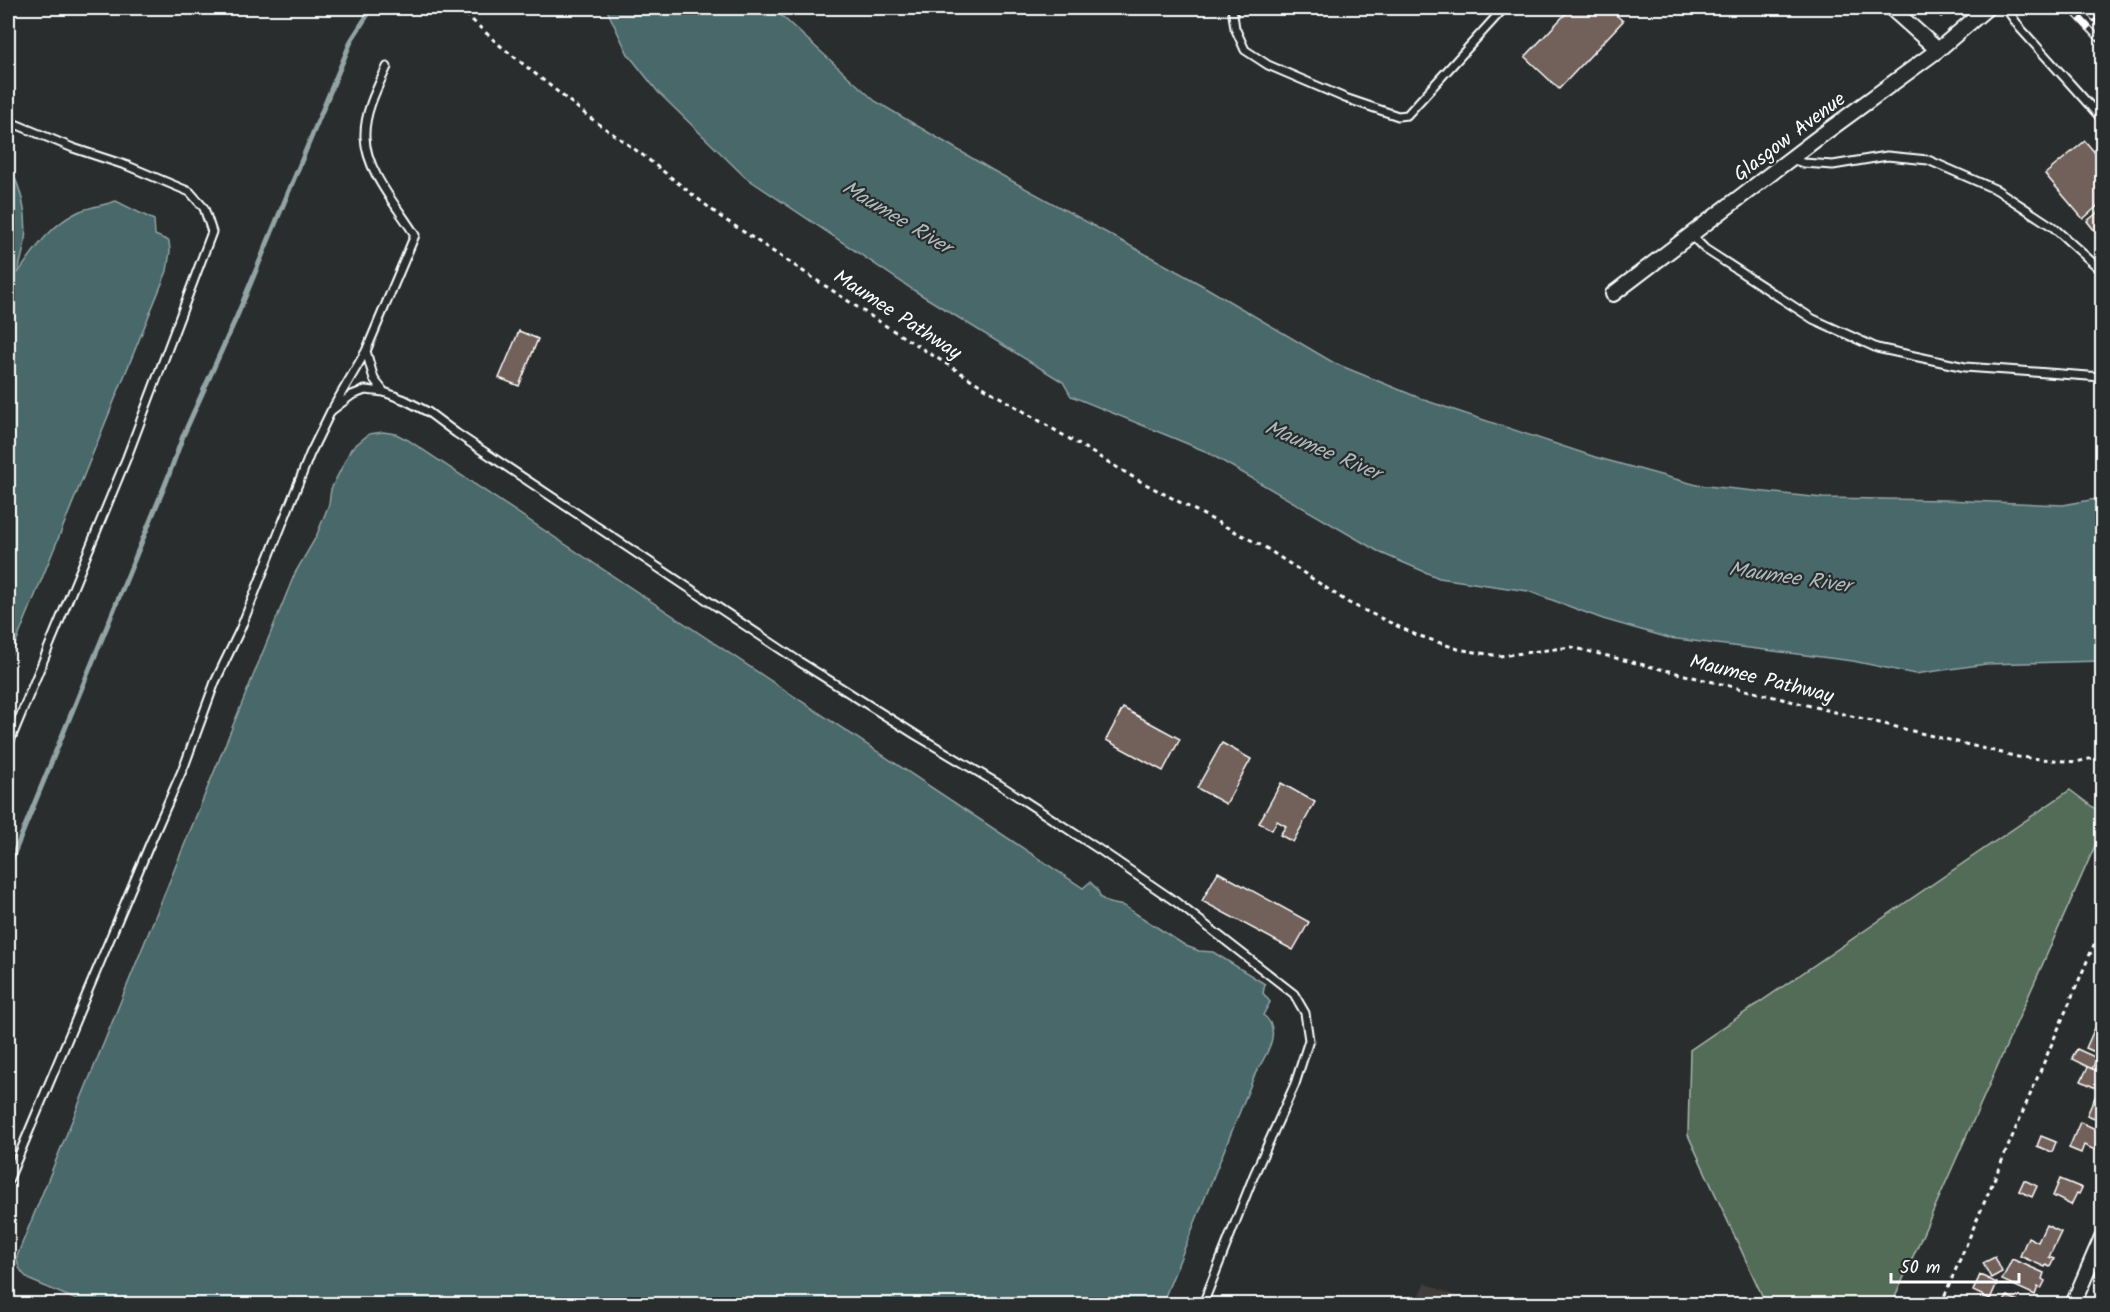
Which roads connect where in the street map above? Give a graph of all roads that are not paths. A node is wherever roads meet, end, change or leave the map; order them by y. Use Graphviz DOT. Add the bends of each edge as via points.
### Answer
graph roads {
  1 [pos="1232,8"];
  2 [pos="1504,8"];
  3 [pos="1891,8"];
  4 [pos="1987,8"];
  5 [pos="2006,8"];
  6 [pos="1938,50"];
  7 [pos="387,67"];
  8 [pos="2103,119"];
  9 [pos="8,122"];
  10 [pos="1791,159"];
  11 [pos="1691,236"];
  12 [pos="2103,271"];
  13 [pos="1613,294"];
  14 [pos="366,351"];
  15 [pos="2103,376"];
  16 [pos="384,392"];
  17 [pos="331,411"];
  18 [pos="8,746"];
  19 [pos="8,1182"];
  20 [pos="2103,1237"];
  21 [pos="1203,1305"];
  22 [pos="2073,1305"];
  1 -- 2 [label="lane" via="1235,28 1245,50 1268,65 1398,116 1407,115"];
  3 -- 6 [label="street"];
  4 -- 6 [label="street, Glasgow Avenue"];
  5 -- 8 [label="lane"];
  6 -- 10 [label="street, Glasgow Avenue"];
  7 -- 14 [label="lane" via="364,137 369,159 415,236"];
  9 -- 18 [label="lane" via="190,192 204,208 212,232 128,457"];
  10 -- 11 [label="street, Glasgow Avenue"];
  10 -- 12 [label="lane" via="1833,165 1887,156 1928,160 1997,190 2053,227"];
  11 -- 13 [label="street, Glasgow Avenue"];
  11 -- 15 [label="lane" via="1813,319 1877,348 1965,367"];
  14 -- 16 [label="lane" via="374,379"];
  14 -- 17 [label="lane"];
  16 -- 17 [label="lane" via="365,390 352,394"];
  16 -- 21 [label="lane" via="428,412 800,662 1103,852 1176,902 1294,994 1305,1013 1309,1040 1295,1084"];
  17 -- 19 [label="lane"];
  20 -- 22 [label="street"];
}
